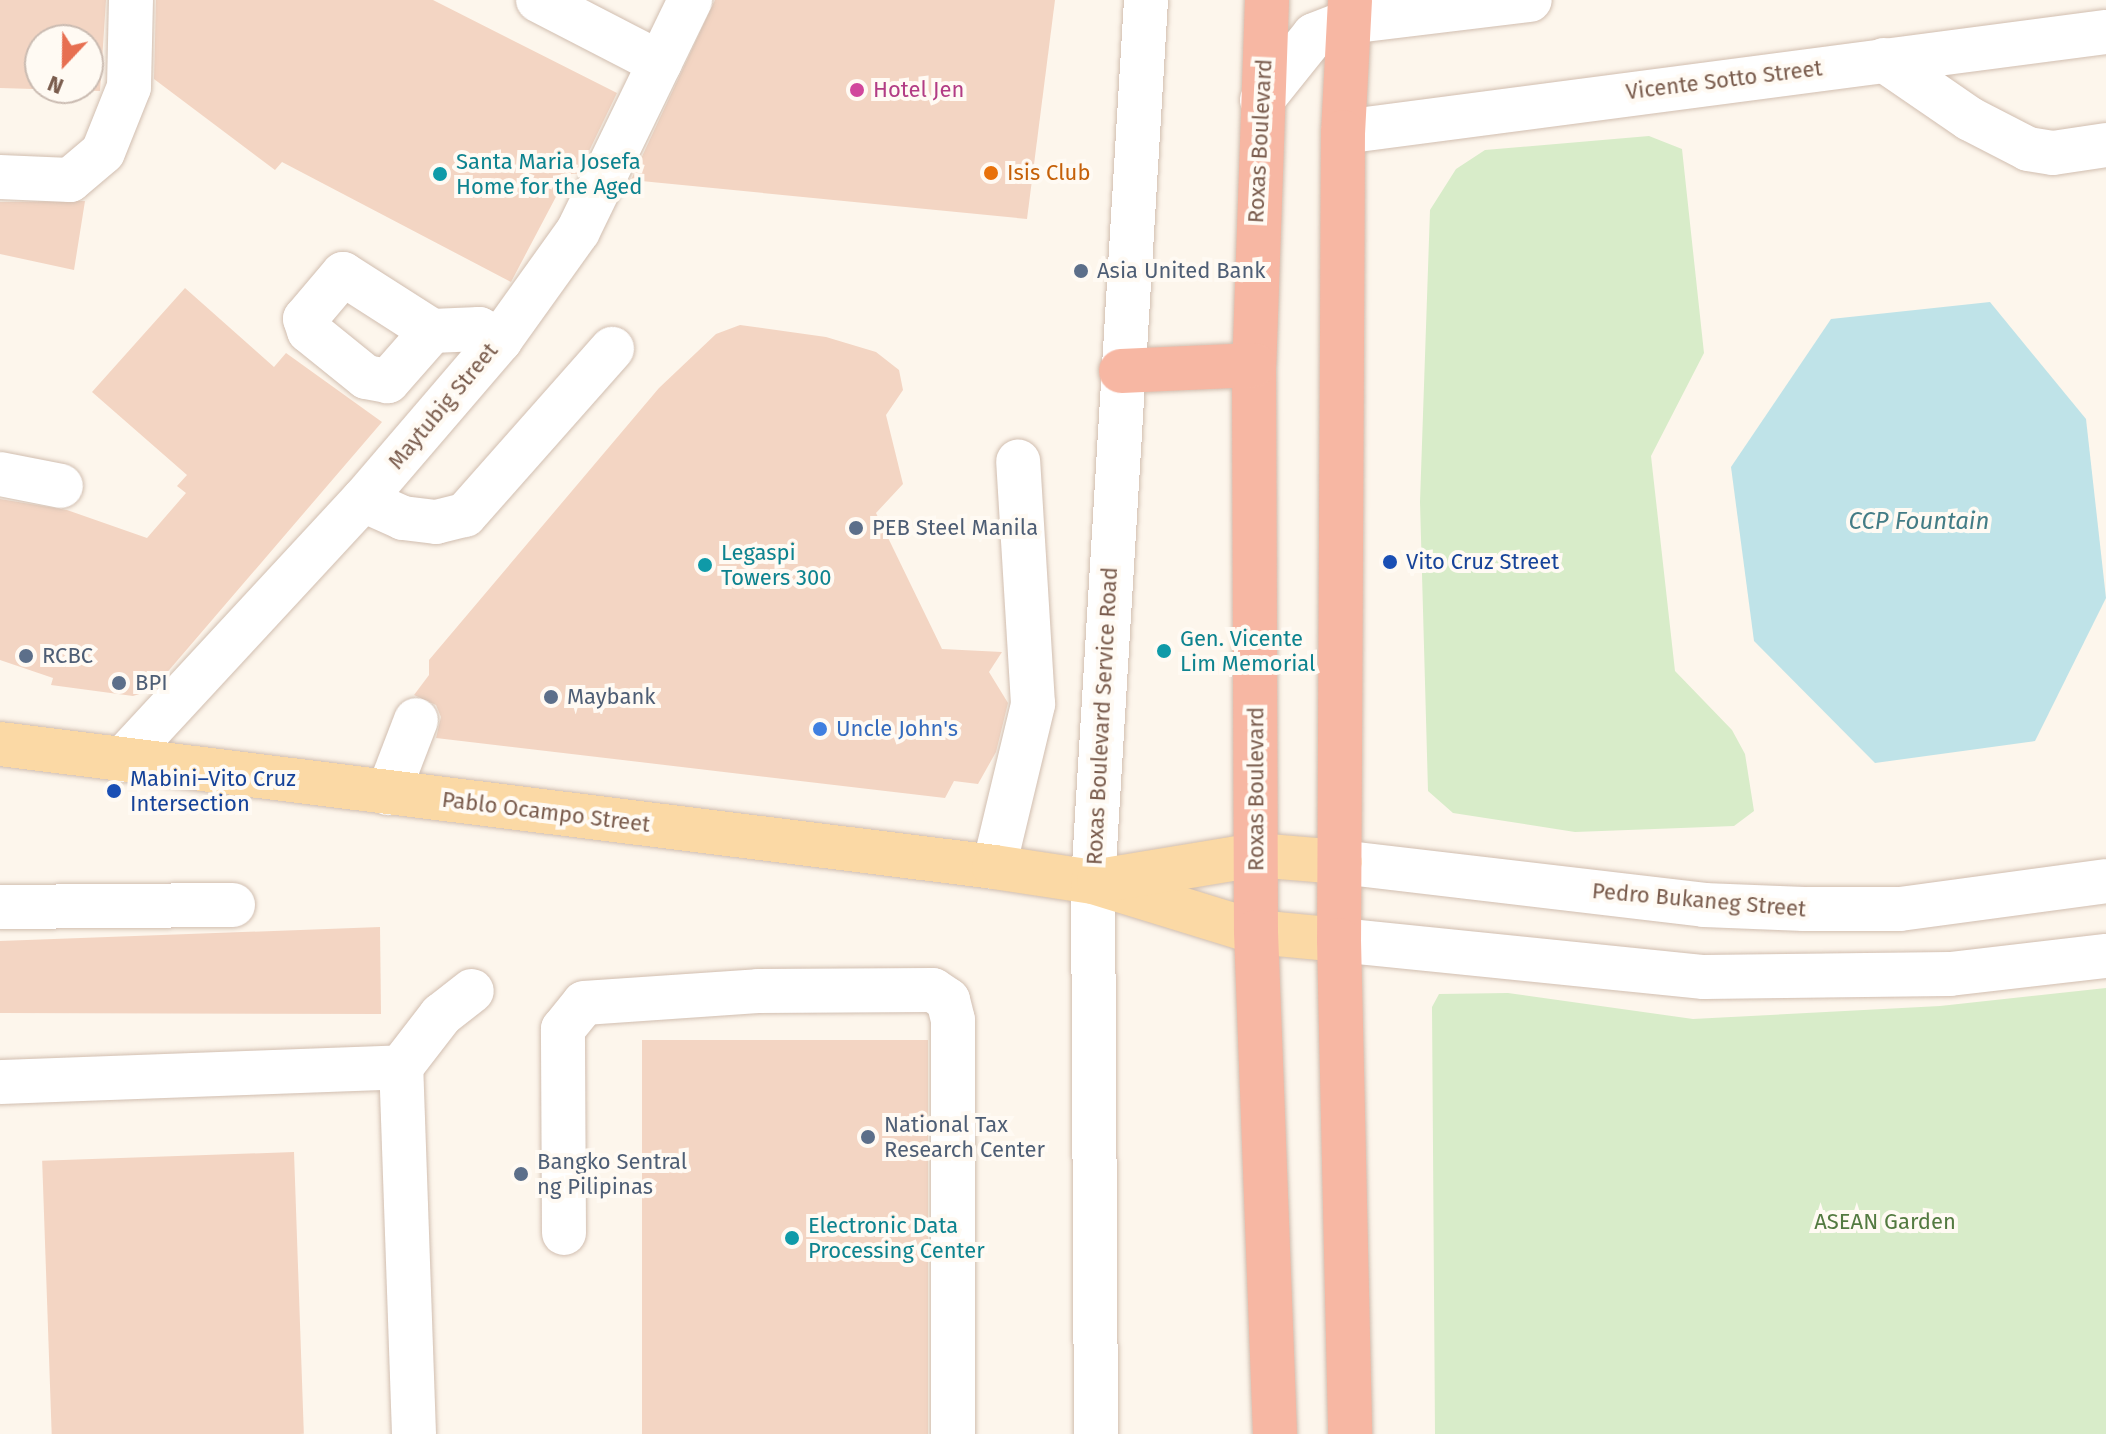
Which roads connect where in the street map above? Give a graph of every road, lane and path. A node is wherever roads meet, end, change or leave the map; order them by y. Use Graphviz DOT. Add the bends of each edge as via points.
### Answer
graph roads {
  1 [pos="131,0"];
  2 [pos="538,0"];
  3 [pos="690,0"];
  4 [pos="1146,0"];
  5 [pos="1267,0"];
  6 [pos="1530,0"];
  7 [pos="1349,11"];
  8 [pos="2106,32"];
  9 [pos="1884,60"];
  10 [pos="660,63"];
  11 [pos="1262,100"];
  12 [pos="1343,132"];
  13 [pos="2106,145"];
  14 [pos="0,177"];
  15 [pos="432,331"];
  16 [pos="500,340"];
  17 [pos="612,349"];
  18 [pos="1254,365"];
  19 [pos="1121,371"];
  20 [pos="1018,461"];
  21 [pos="0,474"];
  22 [pos="61,486"];
  23 [pos="363,500"];
  24 [pos="416,720"];
  25 [pos="0,744"];
  26 [pos="122,760"];
  27 [pos="388,793"];
  28 [pos="1256,855"];
  29 [pos="1340,862"];
  30 [pos="994,867"];
  31 [pos="2106,881"];
  32 [pos="1093,882"];
  33 [pos="233,905"];
  34 [pos="0,907"];
  35 [pos="1256,932"];
  36 [pos="1339,940"];
  37 [pos="2106,956"];
  38 [pos="472,991"];
  39 [pos="401,1067"];
  40 [pos="0,1082"];
  41 [pos="564,1233"];
  42 [pos="414,1434"];
  43 [pos="953,1434"];
  44 [pos="1096,1434"];
  45 [pos="1275,1434"];
  46 [pos="1350,1434"];
  1 -- 14 [label="street" via="129,87 103,152 70,180"];
  2 -- 10 [label="street"];
  3 -- 10 [label="street, Maytubig Street"];
  4 -- 19 [label="street, Roxas Boulevard Service Road"];
  5 -- 11 [label="highway, Roxas Boulevard"];
  6 -- 7 [label="street"];
  7 -- 11 [label="street" via="1314,35"];
  7 -- 12 [label="highway"];
  8 -- 9 [label="street, Vicente Sotto Street"];
  9 -- 12 [label="street, Vicente Sotto Street"];
  9 -- 13 [label="street" via="1970,119 2028,149 2053,153"];
  10 -- 16 [label="street, Maytubig Street" via="578,231"];
  11 -- 18 [label="highway, Roxas Boulevard"];
  12 -- 29 [label="highway"];
  15 -- 16 [label="street" via="479,329"];
  16 -- 23 [label="street, Maytubig Street"];
  17 -- 23 [label="street" via="465,515 436,522 403,518"];
  18 -- 19 [label="highway"];
  18 -- 28 [label="highway, Roxas Boulevard"];
  19 -- 32 [label="street, Roxas Boulevard Service Road"];
  20 -- 30 [label="street" via="1033,704"];
  21 -- 22 [label="street"];
  23 -- 26 [label="street, Maytubig Street"];
  24 -- 27 [label="street"];
  25 -- 26 [label="main road, Pablo Ocampo Street"];
  26 -- 27 [label="main road, Pablo Ocampo Street"];
  27 -- 30 [label="main road, Pablo Ocampo Street"];
  28 -- 29 [label="main road, Pablo Ocampo Street"];
  28 -- 32 [label="main road, Pablo Ocampo Street"];
  28 -- 35 [label="highway, Roxas Boulevard"];
  29 -- 31 [label="street, Pedro Bukaneg Street" via="1704,905 1804,909 1900,909"];
  29 -- 36 [label="highway"];
  30 -- 32 [label="main road, Pablo Ocampo Street"];
  32 -- 35 [label="main road, Pablo Ocampo Street"];
  32 -- 44 [label="street, Roxas Boulevard Service Road"];
  33 -- 34 [label="street"];
  35 -- 36 [label="main road, Pablo Ocampo Street"];
  35 -- 45 [label="highway, Roxas Boulevard"];
  36 -- 37 [label="street" via="1704,977 1950,974"];
  36 -- 46 [label="highway"];
  38 -- 39 [label="street" via="441,1015"];
  39 -- 40 [label="street"];
  39 -- 42 [label="street"];
  41 -- 43 [label="street" via="563,1029 584,1003 758,991 933,990 948,1000 953,1020"];
}
